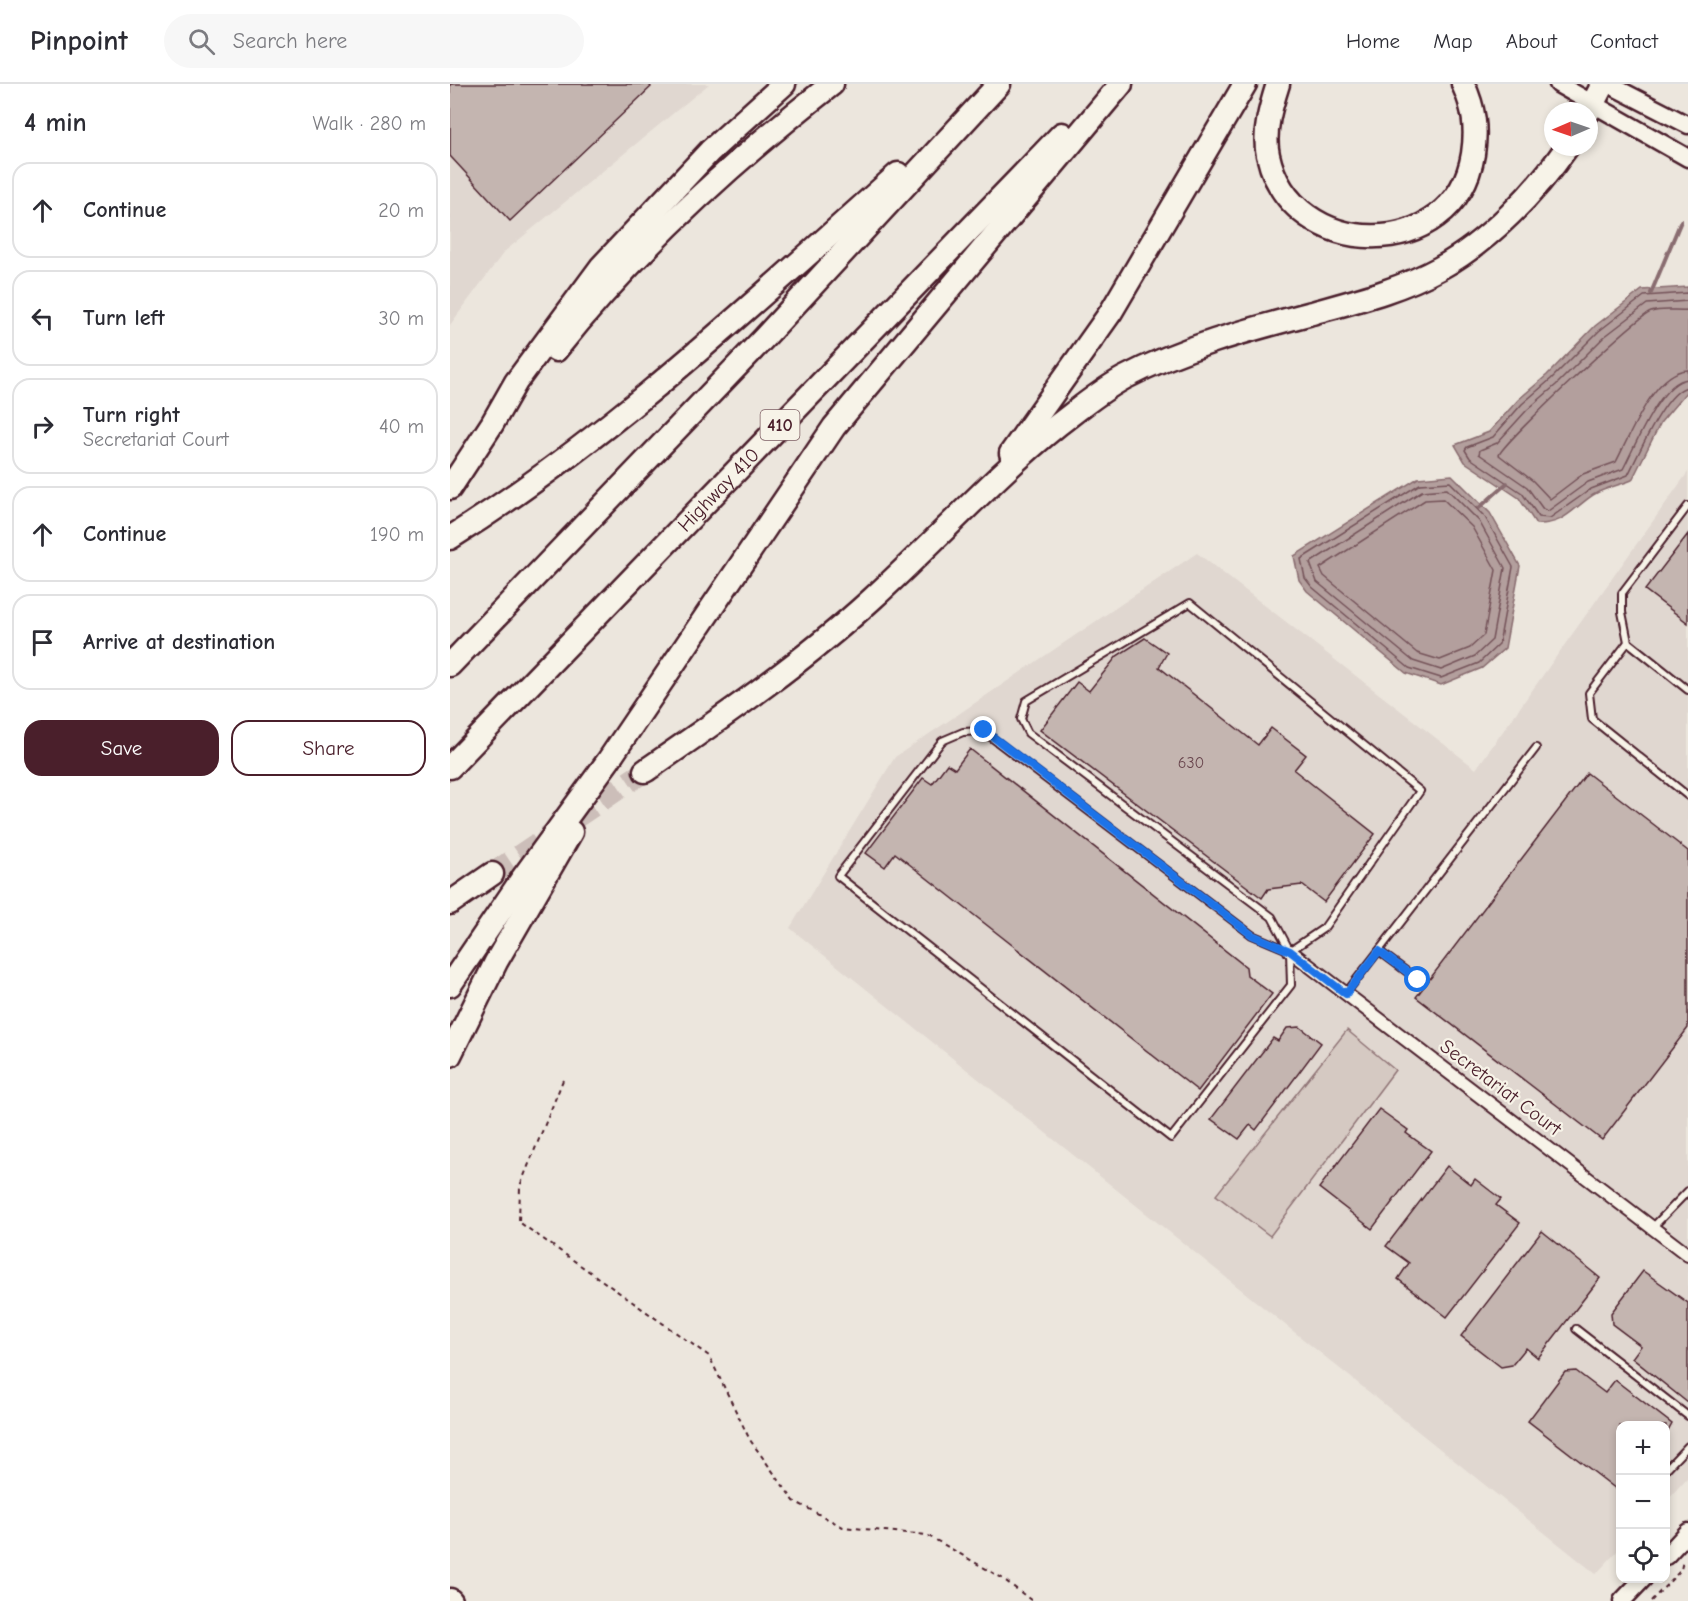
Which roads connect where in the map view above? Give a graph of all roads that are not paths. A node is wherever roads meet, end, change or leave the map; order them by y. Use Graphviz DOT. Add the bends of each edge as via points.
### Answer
graph roads {
  1 [pos="784,84"];
  2 [pos="832,84"];
  3 [pos="1110,84"];
  4 [pos="1121,84"];
  5 [pos="1245,84"];
  6 [pos="1278,84"];
  7 [pos="1463,84"];
  8 [pos="1557,84"];
  9 [pos="1603,84"];
  10 [pos="1608,84"];
  11 [pos="995,88"];
  12 [pos="1582,102"];
  13 [pos="1593,102"];
  14 [pos="1598,112"];
  15 [pos="1688,125"];
  16 [pos="1559,156"];
  17 [pos="1688,158"];
  18 [pos="492,424"];
  19 [pos="450,488"];
  20 [pos="986,488"];
  21 [pos="1688,506"];
  22 [pos="450,538"];
  23 [pos="1628,642"];
  24 [pos="450,665"];
  25 [pos="1688,690"];
  26 [pos="1536,747"];
  27 [pos="608,761"];
  28 [pos="450,767"];
  29 [pos="645,771"];
  30 [pos="1688,796"];
  31 [pos="492,874"];
  32 [pos="450,903"];
  33 [pos="1290,951"];
  34 [pos="1379,951"];
  35 [pos="1418,980"];
  36 [pos="450,985"];
  37 [pos="1346,994"];
  38 [pos="450,1055"];
  39 [pos="1688,1191"];
  40 [pos="1653,1227"];
  41 [pos="1688,1255"];
  42 [pos="1576,1329"];
  43 [pos="1688,1416"];
  44 [pos="1688,1446"];
  45 [pos="1670,1464"];
  46 [pos="1688,1532"];
  47 [pos="1670,1551"];
  48 [pos="1639,1583"];
  49 [pos="1622,1601"];
  1 -- 18 [label="highway" via="710,150 601,267 516,382"];
  2 -- 18 [label="highway" via="725,172 656,237"];
  3 -- 28 [label="highway, Highway 410 / 410"];
  4 -- 27 [label="highway" via="834,427"];
  5 -- 20 [label="highway" via="1111,312"];
  6 -- 7 [label="highway" via="1268,113 1268,155 1281,188 1303,214 1321,225 1351,235 1380,238 1419,228 1453,204 1470,171 1476,133 1473,106"];
  8 -- 12 [label="main road"];
  9 -- 13 [label="highway"];
  10 -- 15 [label="main road"];
  11 -- 22 [label="highway" via="699,350 556,464"];
  11 -- 24 [label="highway" via="764,338"];
  14 -- 17 [label="main road"];
  16 -- 20 [label="highway" via="1501,224 1439,268 1371,297 1173,355 1124,378 1044,436"];
  18 -- 19 [label="highway"];
  20 -- 29 [label="highway" via="871,600 747,700"];
  21 -- 23 [label="lane" via="1622,593"];
  23 -- 25 [label="lane"];
  23 -- 30 [label="lane" via="1589,693 1592,719"];
  26 -- 34 [label="lane"];
  27 -- 36 [label="highway"];
  27 -- 38 [label="highway" via="558,857 496,962"];
  31 -- 32 [label="highway"];
  33 -- 33 [label="lane" via="1272,916 1028,733 1021,719 1026,701 1190,603 1420,791 1324,928"];
  33 -- 33 [label="lane" via="1291,985 1171,1138 838,876 942,741 963,732 984,730 1252,935"];
  33 -- 37 [label="street, Secretariat Court"];
  34 -- 35 [label="lane"];
  34 -- 37 [label="lane"];
  37 -- 40 [label="street, Secretariat Court"];
  39 -- 40 [label="lane"];
  40 -- 41 [label="street, Secretariat Court"];
  42 -- 43 [label="lane"];
  44 -- 45 [label="lane"];
  46 -- 47 [label="main road"];
  48 -- 49 [label="main road"];
}
